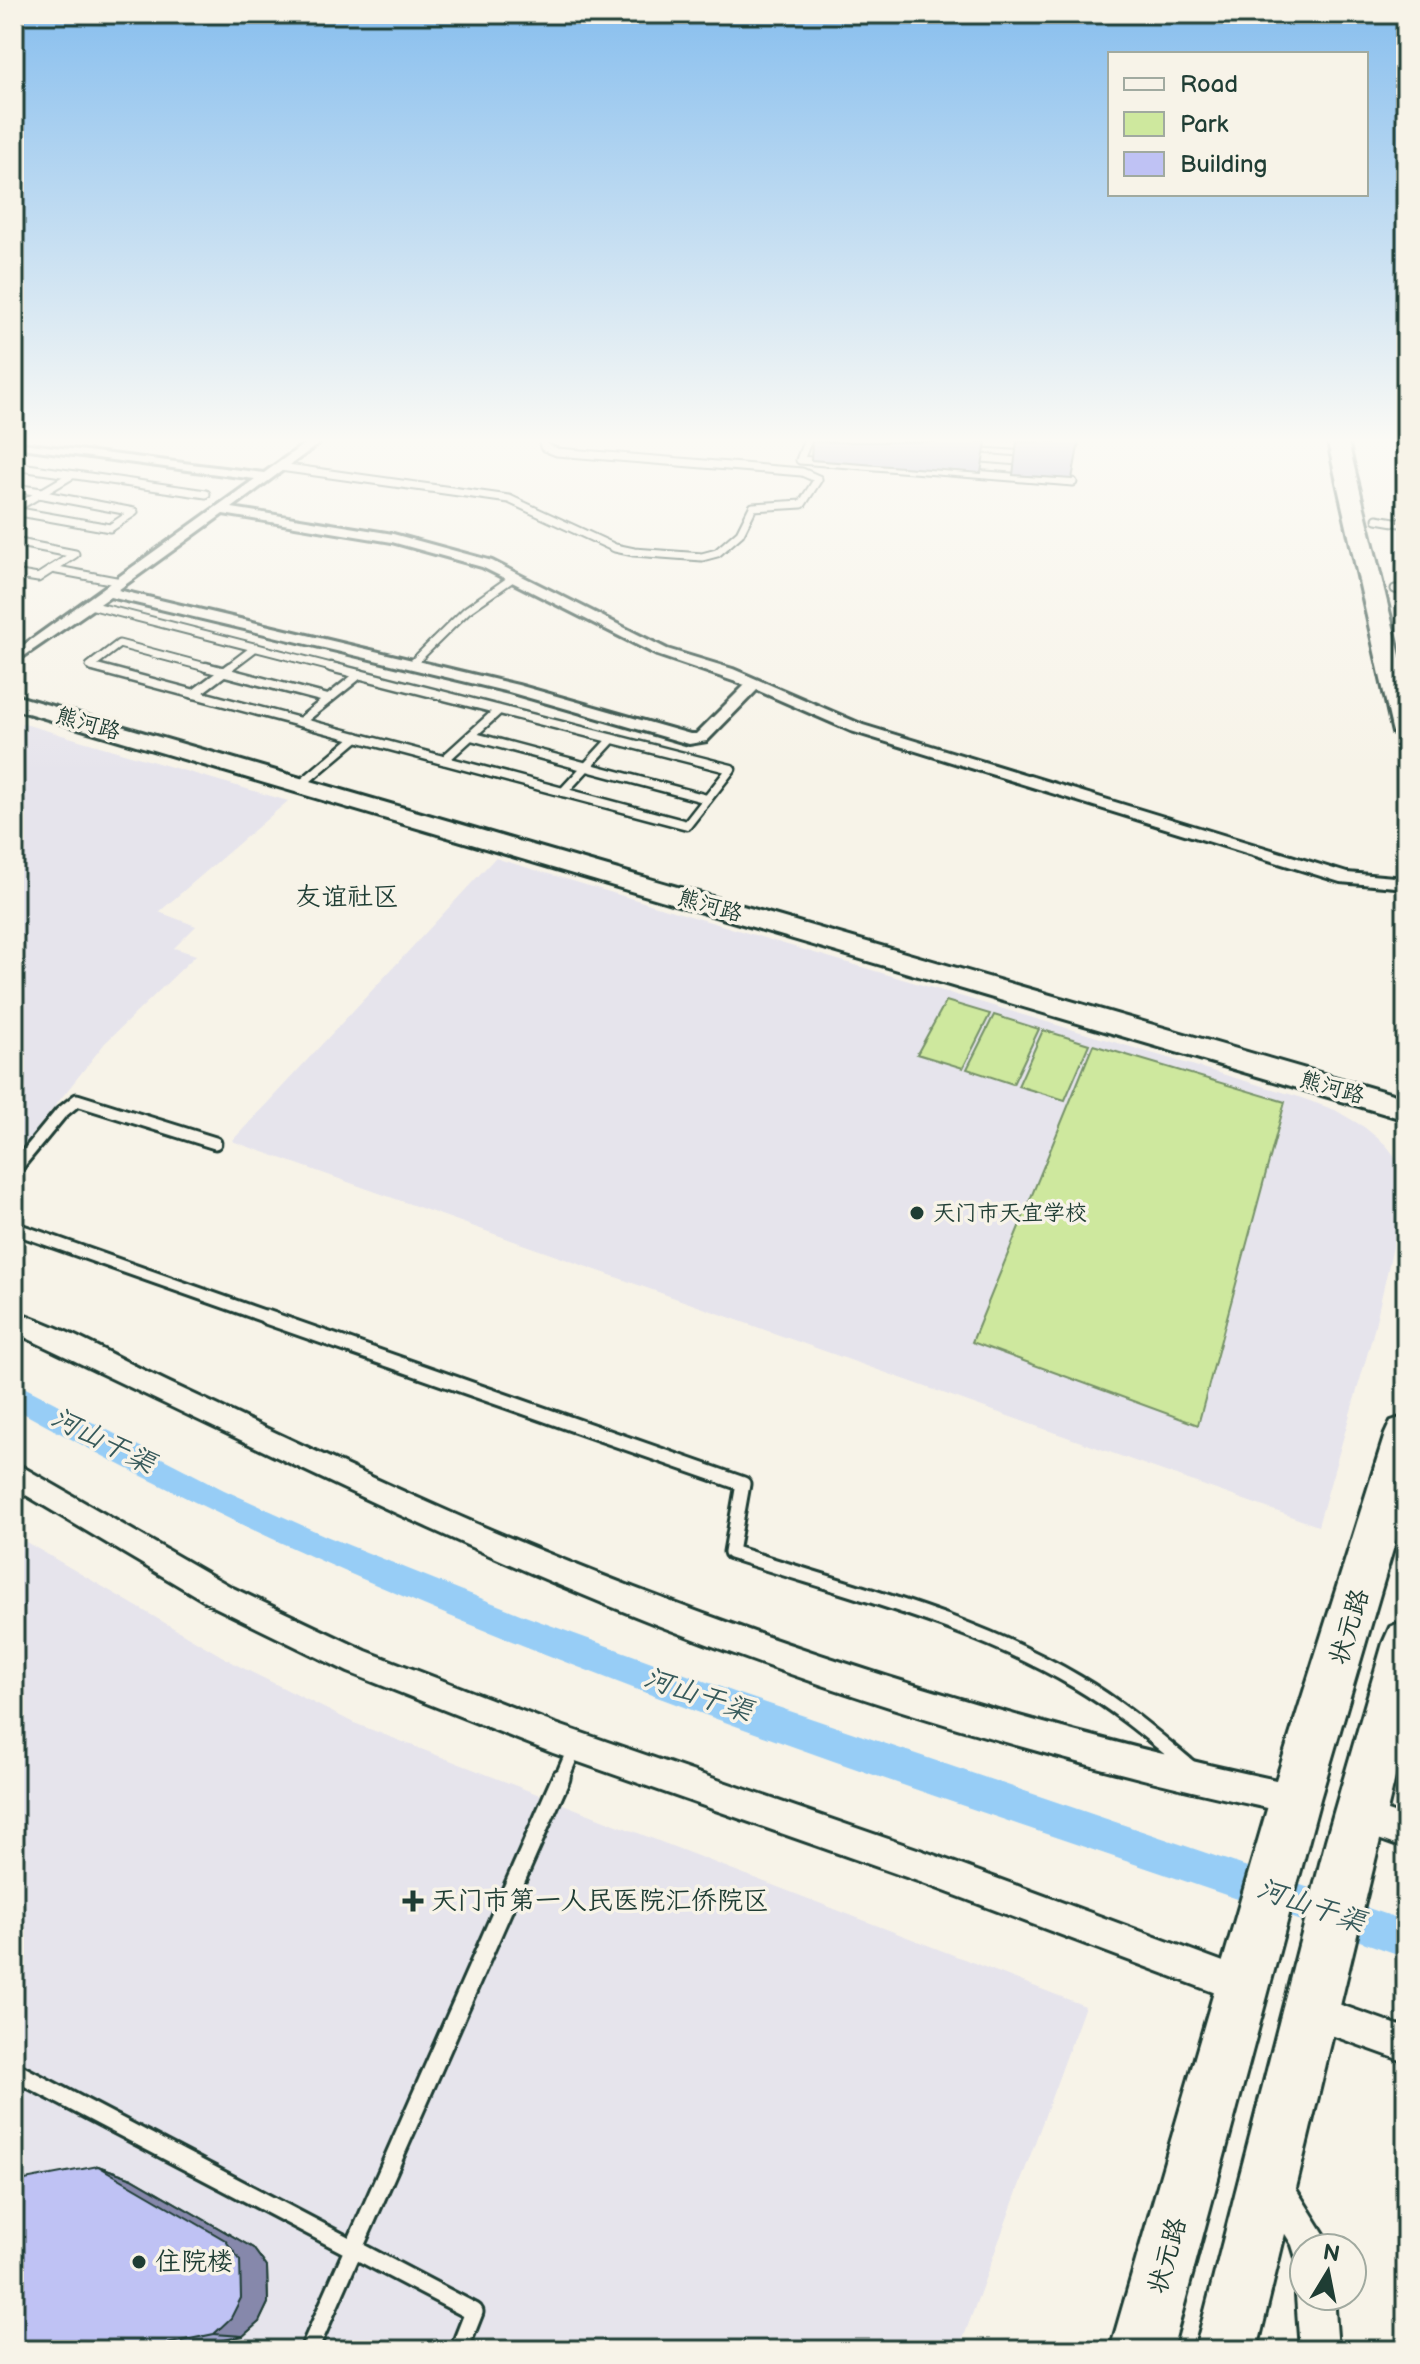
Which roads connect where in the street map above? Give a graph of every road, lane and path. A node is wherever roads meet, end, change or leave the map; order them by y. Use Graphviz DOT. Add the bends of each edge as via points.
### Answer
graph roads {
  1 [pos="66,552"];
  2 [pos="162,552"];
  3 [pos="445,552"];
  4 [pos="657,552"];
  5 [pos="718,552"];
  6 [pos="1367,552"];
  7 [pos="1388,552"];
  8 [pos="52,569"];
  9 [pos="14,574"];
  10 [pos="514,577"];
  11 [pos="121,582"];
  12 [pos="1400,590"];
  13 [pos="108,592"];
  14 [pos="90,605"];
  15 [pos="1402,616"];
  16 [pos="256,647"];
  17 [pos="14,659"];
  18 [pos="413,663"];
  19 [pos="224,672"];
  20 [pos="360,674"];
  21 [pos="755,684"];
  22 [pos="194,694"];
  23 [pos="328,699"];
  24 [pos="14,702"];
  25 [pos="499,710"];
  26 [pos="300,722"];
  27 [pos="1406,733"];
  28 [pos="471,736"];
  29 [pos="357,737"];
  30 [pos="612,739"];
  31 [pos="444,760"];
  32 [pos="587,767"];
  33 [pos="299,786"];
  34 [pos="563,792"];
  35 [pos="707,799"];
  36 [pos="1406,883"];
  37 [pos="1406,1109"];
  38 [pos="215,1143"];
  39 [pos="14,1170"];
  40 [pos="14,1228"];
  41 [pos="14,1321"];
  42 [pos="1406,1434"];
  43 [pos="14,1474"];
  44 [pos="1406,1643"];
  45 [pos="575,1745"];
  46 [pos="1208,1782"];
  47 [pos="1293,1809"];
  48 [pos="1356,1828"];
  49 [pos="1406,1833"];
  50 [pos="1246,1982"];
  51 [pos="1310,2011"];
  52 [pos="1406,2045"];
  53 [pos="14,2071"];
  54 [pos="1270,2182"];
  55 [pos="1304,2232"];
  56 [pos="353,2249"];
  57 [pos="1316,2312"];
  58 [pos="309,2350"];
  59 [pos="459,2350"];
  60 [pos="1141,2350"];
  61 [pos="1226,2350"];
  62 [pos="1319,2350"];
  1 -- 8 [label="lane" via="75,554"];
  2 -- 11 [label="street"];
  3 -- 10 [label="street"];
  4 -- 5 [label="lane" via="702,557"];
  6 -- 27 [label="main road"];
  7 -- 12 [label="main road"];
  8 -- 9 [label="lane" via="38,578"];
  8 -- 11 [label="lane"];
  10 -- 18 [label="lane" via="467,610"];
  10 -- 21 [label="street" via="662,652"];
  11 -- 13 [label="street"];
  12 -- 15 [label="main road"];
  13 -- 14 [label="street"];
  13 -- 18 [label="street"];
  14 -- 16 [label="lane"];
  14 -- 17 [label="street"];
  16 -- 19 [label="lane"];
  16 -- 20 [label="lane"];
  18 -- 21 [label="street" via="695,740"];
  19 -- 22 [label="lane"];
  19 -- 22 [label="lane" via="119,644 90,666"];
  19 -- 23 [label="lane"];
  20 -- 23 [label="lane"];
  20 -- 25 [label="lane"];
  21 -- 36 [label="street" via="857,728 1021,780 1346,878"];
  22 -- 26 [label="lane"];
  23 -- 26 [label="lane"];
  24 -- 33 [label="street, 熊河路"];
  25 -- 28 [label="lane"];
  25 -- 30 [label="lane"];
  26 -- 29 [label="lane"];
  28 -- 31 [label="lane"];
  28 -- 32 [label="lane"];
  29 -- 31 [label="lane"];
  29 -- 33 [label="lane"];
  30 -- 32 [label="lane"];
  30 -- 35 [label="lane" via="731,769"];
  31 -- 34 [label="lane"];
  32 -- 34 [label="lane"];
  32 -- 35 [label="lane"];
  33 -- 37 [label="street, 熊河路"];
  34 -- 35 [label="lane" via="687,825"];
  38 -- 39 [label="lane" via="77,1100"];
  40 -- 46 [label="lane" via="743,1484 731,1552 983,1638 1064,1674 1142,1727"];
  41 -- 46 [label="street" via="464,1531 724,1636 999,1728"];
  42 -- 47 [label="main road, 状元路"];
  43 -- 45 [label="street" via="223,1597 358,1662"];
  44 -- 48 [label="main road"];
  45 -- 50 [label="street"];
  45 -- 56 [label="lane"];
  46 -- 47 [label="street"];
  47 -- 50 [label="main road, 状元路"];
  48 -- 49 [label="street"];
  48 -- 51 [label="main road"];
  50 -- 60 [label="main road, 状元路"];
  51 -- 52 [label="street"];
  51 -- 54 [label="main road"];
  53 -- 56 [label="lane"];
  54 -- 55 [label="street"];
  54 -- 61 [label="main road"];
  56 -- 58 [label="lane"];
  56 -- 59 [label="lane" via="474,2312"];
  57 -- 62 [label="street"];
}
